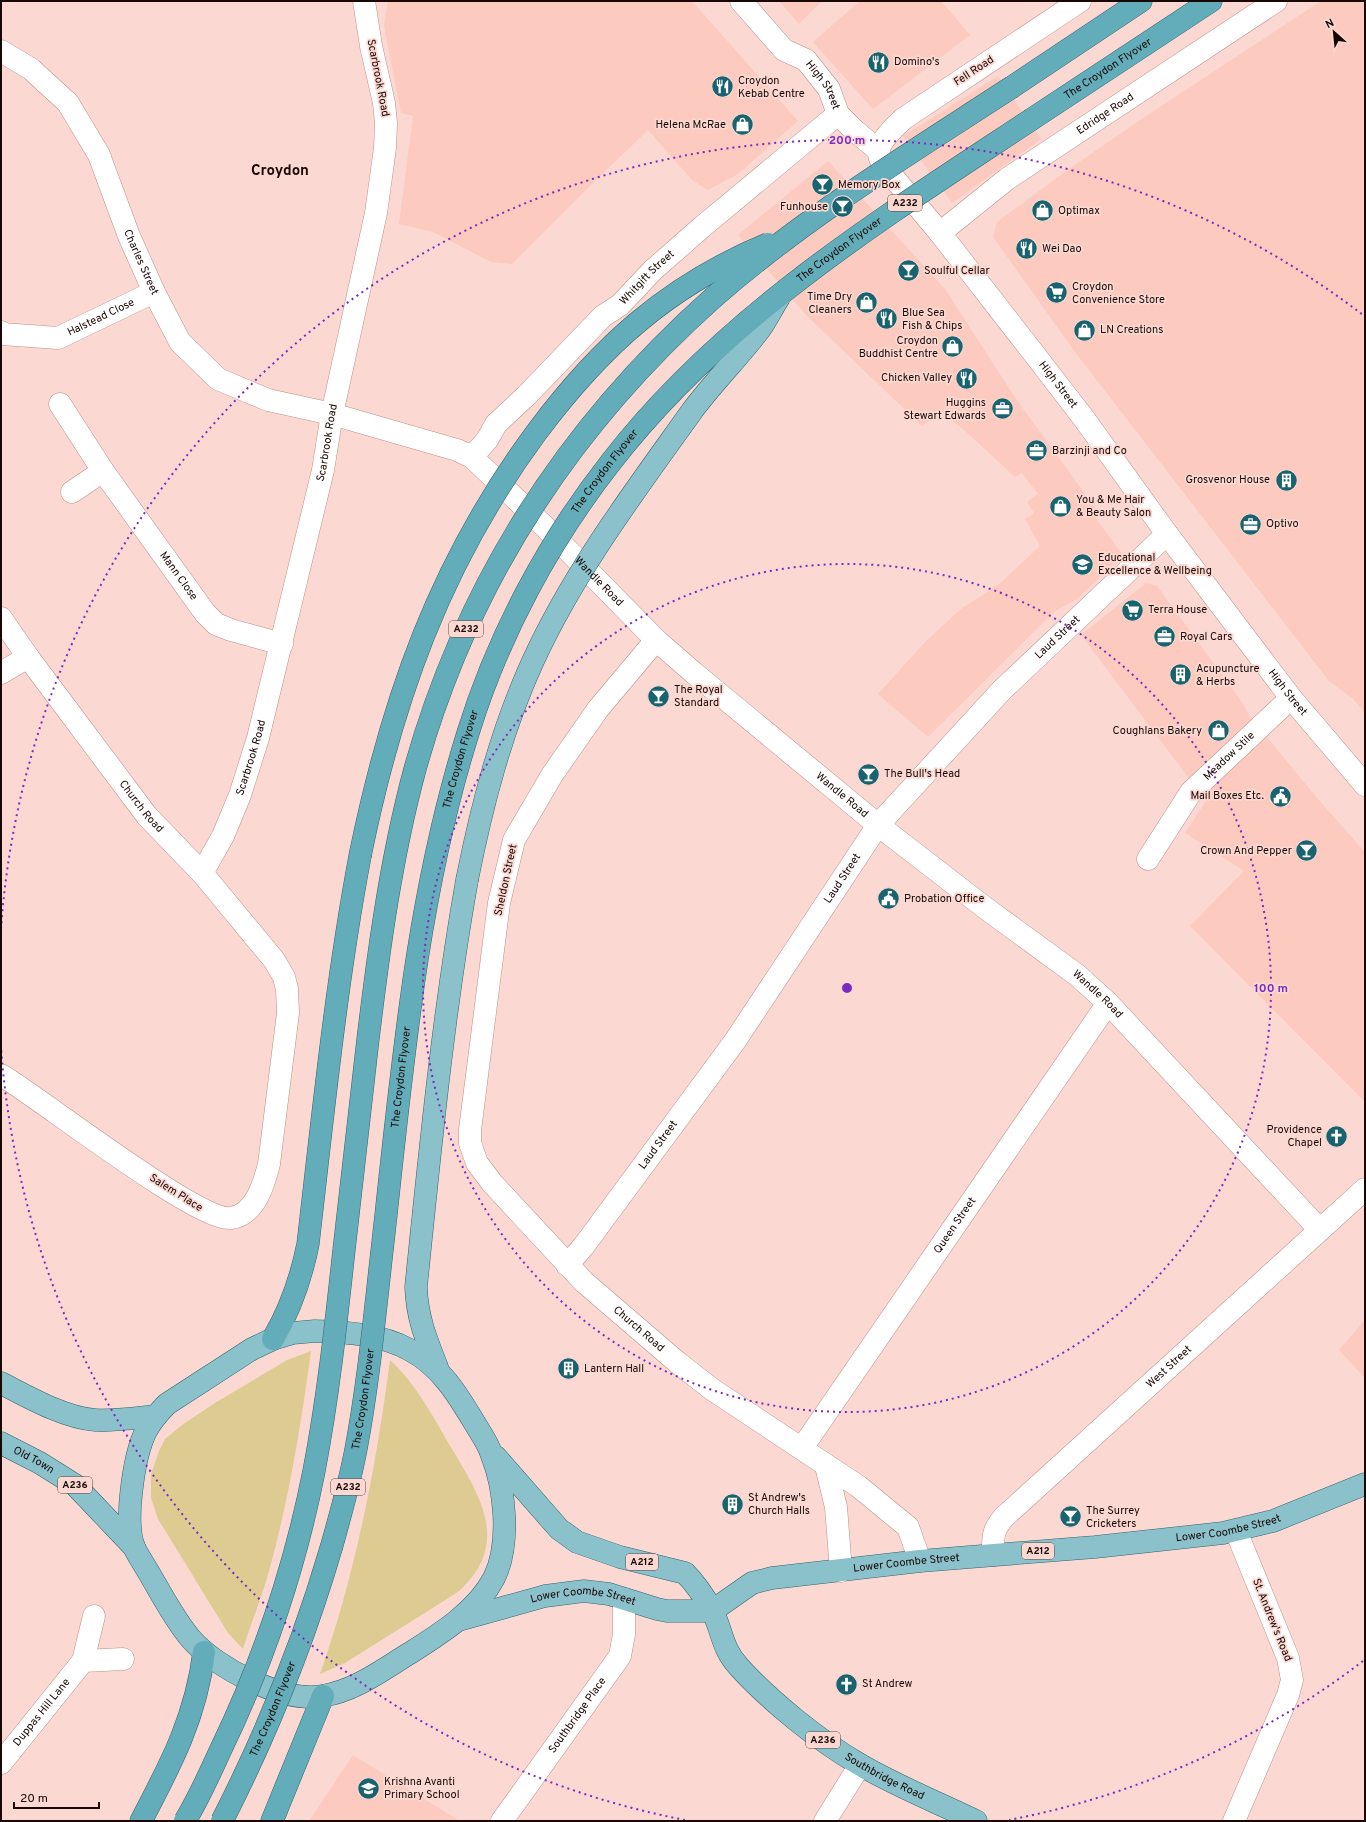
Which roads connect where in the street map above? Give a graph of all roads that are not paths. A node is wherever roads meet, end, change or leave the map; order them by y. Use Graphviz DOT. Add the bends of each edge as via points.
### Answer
graph roads {
  1 [pos="364,1"];
  2 [pos="741,1"];
  3 [pos="1080,1"];
  4 [pos="1141,1"];
  5 [pos="1211,1"];
  6 [pos="1276,1"];
  7 [pos="1,51"];
  8 [pos="838,114"];
  9 [pos="878,150"];
  10 [pos="795,233"];
  11 [pos="940,233"];
  12 [pos="154,292"];
  13 [pos="782,293"];
  14 [pos="1,332"];
  15 [pos="60,404"];
  16 [pos="332,414"];
  17 [pos="472,457"];
  18 [pos="103,471"];
  19 [pos="72,492"];
  20 [pos="1167,534"];
  21 [pos="1,618"];
  22 [pos="656,640"];
  23 [pos="282,644"];
  24 [pos="28,657"];
  25 [pos="1,673"];
  26 [pos="1291,698"];
  27 [pos="1365,785"];
  28 [pos="878,825"];
  29 [pos="1148,859"];
  30 [pos="202,873"];
  31 [pos="287,989"];
  32 [pos="1108,1003"];
  33 [pos="1,1075"];
  34 [pos="477,1164"];
  35 [pos="1365,1189"];
  36 [pos="1320,1230"];
  37 [pos="567,1265"];
  38 [pos="273,1339"];
  39 [pos="437,1367"];
  40 [pos="1,1383"];
  41 [pos="156,1416"];
  42 [pos="1,1443"];
  43 [pos="802,1448"];
  44 [pos="491,1452"];
  45 [pos="826,1466"];
  46 [pos="1365,1484"];
  47 [pos="1236,1530"];
  48 [pos="134,1547"];
  49 [pos="993,1555"];
  50 [pos="920,1561"];
  51 [pos="841,1571"];
  52 [pos="624,1599"];
  53 [pos="712,1611"];
  54 [pos="94,1616"];
  55 [pos="455,1621"];
  56 [pos="204,1652"];
  57 [pos="123,1659"];
  58 [pos="83,1661"];
  59 [pos="323,1696"];
  60 [pos="1,1763"];
  61 [pos="860,1765"];
  62 [pos="141,1821"];
  63 [pos="185,1821"];
  64 [pos="222,1821"];
  65 [pos="272,1821"];
  66 [pos="502,1821"];
  67 [pos="825,1821"];
  68 [pos="976,1821"];
  69 [pos="1234,1821"];
  1 -- 16 [label="street, Scarbrook Road" via="384,103 385,148 371,239"];
  2 -- 8 [label="street, High Street" via="784,50 806,60 829,89"];
  3 -- 9 [label="street, Fell Road" via="913,111 888,134"];
  4 -- 10 [label="highway, A232, bridge" via="848,195"];
  5 -- 13 [label="highway, The Croydon Flyover / A232, bridge" via="873,225"];
  6 -- 11 [label="street, Edridge Road" via="1007,179"];
  7 -- 12 [label="street, Charles Street" via="31,69 68,103 99,156 129,236"];
  8 -- 9 [label="street, High Street"];
  8 -- 17 [label="street, Whitgift Street" via="702,227 653,270 620,305 603,316 496,424 487,440"];
  9 -- 11 [label="street, High Street" via="883,165"];
  10 -- 38 [label="highway, bridge" via="721,265 666,299 613,343 571,388 518,458 479,520 443,590 418,648 381,760 360,856 331,1036 308,1244 293,1302"];
  10 -- 63 [label="highway, A232, bridge" via="718,294 678,331 635,374 588,429 562,463 507,546 483,590 446,676 416,768 385,911 330,1372 303,1519 276,1617 253,1678"];
  11 -- 20 [label="street, High Street" via="1085,420"];
  12 -- 14 [label="street, Halstead Close" via="58,338"];
  12 -- 16 [label="street, Charles Street" via="180,342 218,379 268,400"];
  13 -- 39 [label="main road, bridge" via="758,331 694,409 595,549 553,620 533,661 502,743 479,820 467,880 455,946 434,1108 416,1287 422,1328"];
  13 -- 64 [label="highway, The Croydon Flyover / A232, bridge" via="680,384 616,455 580,504 531,585 507,634 469,729 440,834 419,944 371,1345 356,1448 345,1498 321,1582 285,1684 245,1776"];
  15 -- 18 [label="street, Mann Close"];
  16 -- 17 [label="street, Wandle Road" via="457,450"];
  16 -- 23 [label="street, Scarbrook Road" via="323,470"];
  17 -- 22 [label="street, Wandle Road"];
  18 -- 19 [label="street"];
  18 -- 23 [label="street, Mann Close" via="204,613 216,624 231,630"];
  20 -- 26 [label="street, High Street"];
  20 -- 28 [label="street, Laud Street" via="1002,690"];
  21 -- 24 [label="street, Church Road"];
  22 -- 28 [label="street, Wandle Road"];
  22 -- 34 [label="street, Sheldon Street" via="598,709 552,775 514,840 499,903 470,1130"];
  23 -- 30 [label="street, Scarbrook Road" via="258,738 229,822"];
  24 -- 25 [label="street"];
  24 -- 30 [label="street, Church Road" via="147,816"];
  26 -- 27 [label="street, High Street"];
  26 -- 29 [label="street, Meadow Stile" via="1191,792"];
  28 -- 32 [label="street, Wandle Road" via="1077,975"];
  28 -- 37 [label="street, Laud Street" via="735,1041"];
  30 -- 31 [label="street, Church Road" via="274,960 284,977"];
  31 -- 33 [label="street, Salem Place" via="288,1013 270,1164 259,1194 244,1213 237,1217 221,1217 184,1200"];
  32 -- 36 [label="street, Wandle Road"];
  32 -- 43 [label="street, Queen Street"];
  34 -- 37 [label="street, Church Road"];
  35 -- 36 [label="street, West Street"];
  36 -- 49 [label="street, West Street" via="1004,1517 996,1526 993,1535"];
  37 -- 43 [label="street, Church Road" via="602,1299 677,1362 713,1390"];
  38 -- 39 [label="main road" via="315,1330 351,1333 388,1340 411,1350"];
  38 -- 41 [label="main road" via="252,1349 181,1393"];
  39 -- 44 [label="main road"];
  40 -- 41 [label="main road" via="72,1415 93,1420"];
  41 -- 48 [label="main road" via="146,1431 139,1449 134,1477 130,1513"];
  42 -- 48 [label="main road, Old Town / A236" via="53,1470 75,1485"];
  43 -- 45 [label="street, Church Road"];
  44 -- 53 [label="main road, A212" via="559,1529 577,1542 620,1557 685,1573"];
  44 -- 55 [label="main road" via="501,1485 504,1511 504,1535 500,1558 494,1578 478,1600"];
  45 -- 50 [label="street, Church Road" via="858,1486 908,1527"];
  45 -- 51 [label="street" via="836,1507"];
  46 -- 47 [label="main road, Lower Coombe Street / A212" via="1273,1521"];
  47 -- 49 [label="main road, Lower Coombe Street / A212" via="1208,1536"];
  47 -- 69 [label="street, St. Andrew's Road" via="1288,1658 1292,1680 1288,1695"];
  48 -- 56 [label="main road" via="176,1618"];
  49 -- 50 [label="main road, Lower Coombe Street / A212"];
  50 -- 51 [label="main road, Lower Coombe Street / A212"];
  51 -- 53 [label="main road, Lower Coombe Street / A212" via="760,1580"];
  52 -- 53 [label="main road, Lower Coombe Street" via="662,1610"];
  52 -- 55 [label="main road, Lower Coombe Street" via="596,1591 559,1593"];
  52 -- 66 [label="street, Southbridge Place" via="624,1634 620,1656"];
  53 -- 61 [label="main road, Southbridge Road / A236" via="727,1652 739,1666 804,1726"];
  54 -- 58 [label="street, Duppas Hill Lane"];
  55 -- 59 [label="main road" via="366,1680"];
  56 -- 59 [label="main road" via="233,1672 267,1688 306,1698"];
  56 -- 62 [label="highway" via="194,1706 181,1742"];
  57 -- 58 [label="street"];
  58 -- 60 [label="street, Duppas Hill Lane"];
  59 -- 65 [label="highway"];
  61 -- 67 [label="street"];
  61 -- 68 [label="main road, Southbridge Road / A236"];
}
